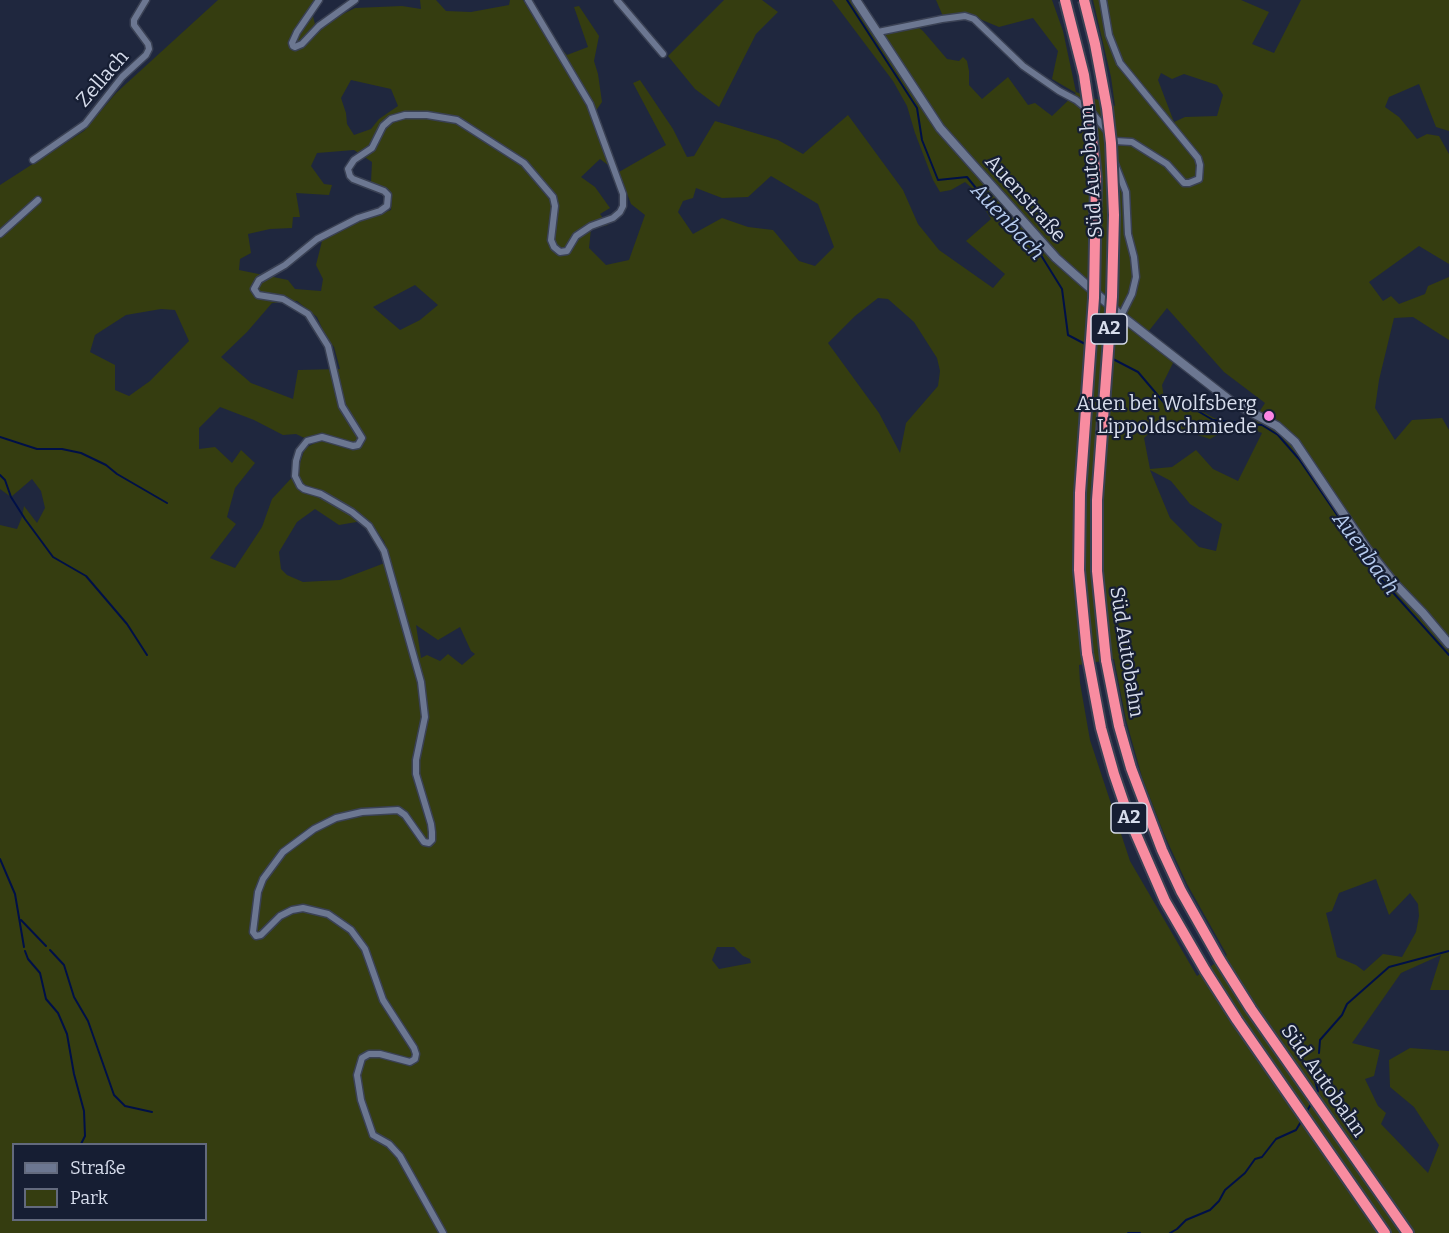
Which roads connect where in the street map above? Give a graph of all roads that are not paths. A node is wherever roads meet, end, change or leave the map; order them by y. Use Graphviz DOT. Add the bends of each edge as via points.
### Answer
graph roads {
  1 [pos="146,0"];
  2 [pos="319,0"];
  3 [pos="355,0"];
  4 [pos="528,0"];
  5 [pos="617,0"];
  6 [pos="856,0"];
  7 [pos="1065,0"];
  8 [pos="1084,0"];
  9 [pos="1103,0"];
  10 [pos="878,32"];
  11 [pos="663,54"];
  12 [pos="1115,141"];
  13 [pos="33,160"];
  14 [pos="38,200"];
  15 [pos="0,234"];
  16 [pos="1121,316"];
  17 [pos="1449,644"];
  18 [pos="443,1233"];
  19 [pos="1385,1233"];
  20 [pos="1407,1233"];
  1 -- 13 [label="street, Zellach" via="134,20 148,44 146,54 85,124"];
  2 -- 3 [label="street" via="297,32 293,46 302,44"];
  4 -- 18 [label="street" via="590,104 623,194 618,214 591,226 576,236 567,251 560,252 551,240 554,196 524,163 457,120 427,114 405,115 383,126 372,148 348,169 353,178 384,191 388,195 387,206 317,239 259,280 254,289 258,295 283,299 308,314 327,346 342,406 362,438 353,446 322,437 308,441 296,461 295,476 304,489 321,494 369,526 384,551 421,682 424,717 416,774 432,840 422,840 398,810 370,810 336,818 314,829 283,852 263,879 253,932 261,935 280,916 303,908 328,914 351,930 365,949 383,1000 416,1054 410,1062 380,1054 362,1058 357,1074 358,1092 373,1135 400,1156"];
  5 -- 11 [label="street"];
  6 -- 10 [label="street, Auenstraße"];
  7 -- 19 [label="highway, Süd Autobahn / A2, bridge" via="1084,75 1096,179 1094,298 1080,493 1079,570 1087,653 1101,728 1129,818 1166,901 1267,1065"];
  8 -- 20 [label="highway, Süd Autobahn / A2, bridge" via="1111,142 1112,297 1097,500 1097,571 1106,660 1119,726 1145,808 1181,891 1220,960"];
  9 -- 12 [label="street" via="1109,35 1120,63 1198,158 1199,178 1184,183 1167,164 1132,142"];
  10 -- 12 [label="street" via="942,19 974,19 1023,66 1093,114"];
  10 -- 16 [label="street, Auenstraße" via="940,128 1056,258"];
  12 -- 16 [label="street" via="1113,159 1126,192 1136,277"];
  14 -- 15 [label="street"];
  16 -- 17 [label="street, Auenstraße" via="1232,402 1277,426 1295,442 1367,549"];
}
